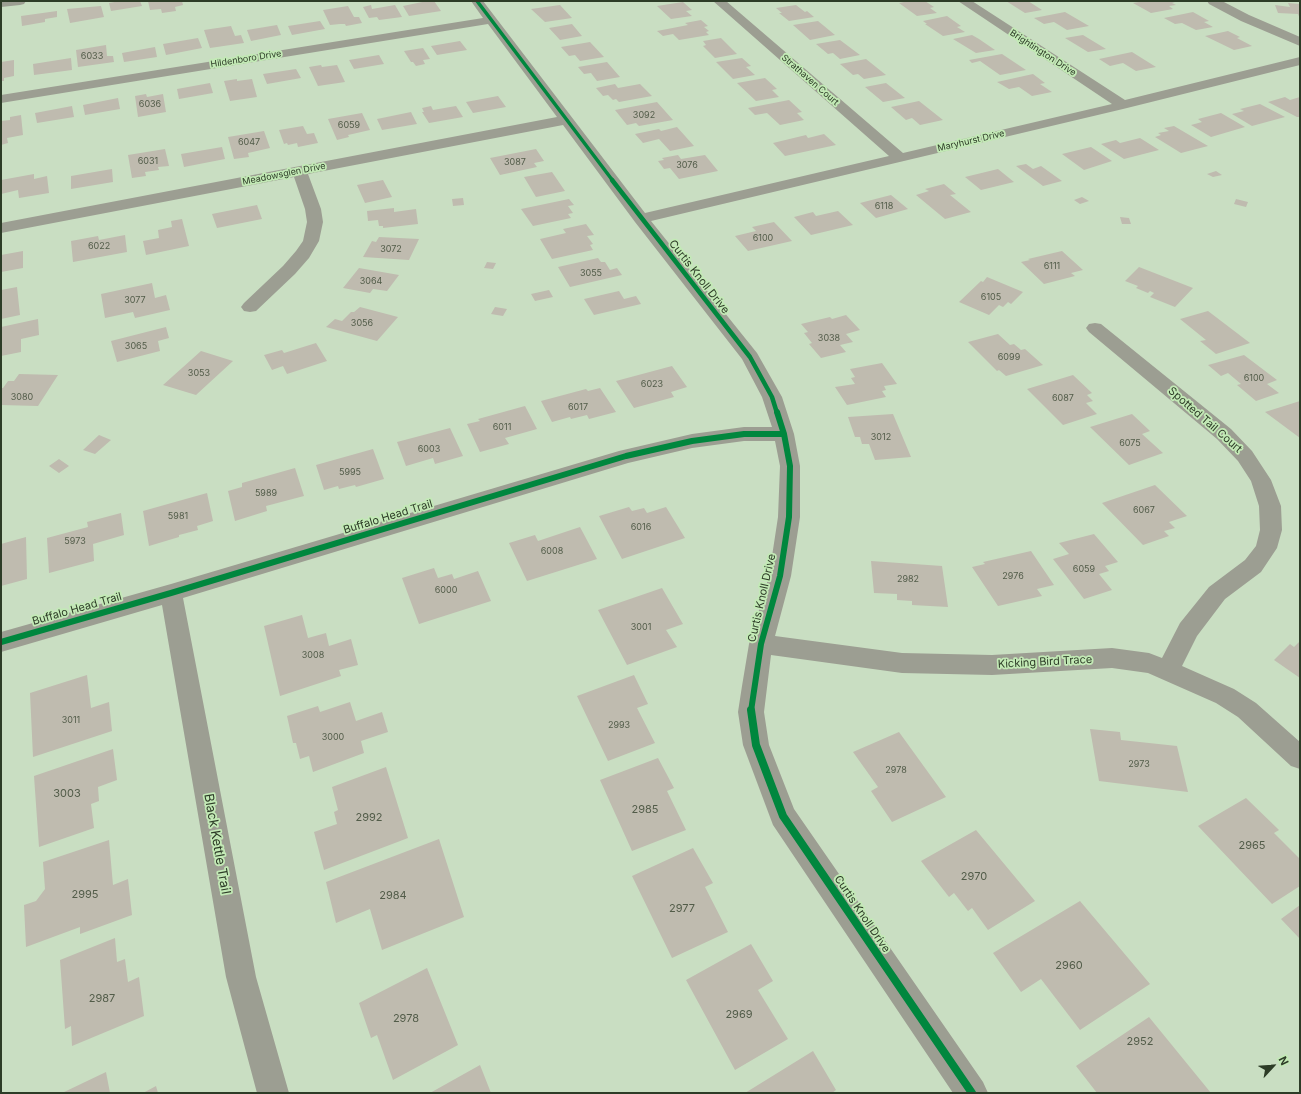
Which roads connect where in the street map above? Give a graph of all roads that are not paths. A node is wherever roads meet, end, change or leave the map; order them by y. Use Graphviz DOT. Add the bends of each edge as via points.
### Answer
graph roads {
  1 [pos="20,1"];
  2 [pos="477,1"];
  3 [pos="719,1"];
  4 [pos="964,1"];
  5 [pos="1213,1"];
  6 [pos="1,3"];
  7 [pos="491,20"];
  8 [pos="1300,42"];
  9 [pos="1300,61"];
  10 [pos="1,99"];
  11 [pos="1123,105"];
  12 [pos="566,120"];
  13 [pos="900,158"];
  14 [pos="299,171"];
  15 [pos="641,219"];
  16 [pos="1,228"];
  17 [pos="250,307"];
  18 [pos="1095,328"];
  19 [pos="784,434"];
  20 [pos="171,593"];
  21 [pos="1,642"];
  22 [pos="761,644"];
  23 [pos="1168,670"];
  24 [pos="1300,758"];
  25 [pos="273,1093"];
  26 [pos="972,1093"];
  1 -- 6 [label="street"];
  2 -- 7 [label="street, Curtis Knoll Drive"];
  3 -- 13 [label="street, Strathaven Court"];
  4 -- 11 [label="street, Brightington Drive"];
  5 -- 8 [label="street"];
  7 -- 10 [label="street, Hildenboro Drive"];
  7 -- 12 [label="street, Curtis Knoll Drive"];
  9 -- 11 [label="street, Maryhurst Drive"];
  11 -- 13 [label="street, Maryhurst Drive"];
  12 -- 14 [label="street, Meadowsglen Drive"];
  12 -- 15 [label="street, Curtis Knoll Drive"];
  13 -- 15 [label="street, Maryhurst Drive"];
  14 -- 16 [label="street, Meadowsglen Drive"];
  14 -- 17 [label="street" via="313,209 315,222 311,241 289,270"];
  15 -- 19 [label="street, Curtis Knoll Drive" via="750,357 772,397"];
  18 -- 23 [label="street, Spotted Tail Court" via="1224,434 1245,456 1262,480 1270,506 1272,530 1266,548 1253,566 1217,593 1188,630"];
  19 -- 20 [label="street, Buffalo Head Trail" via="744,434 692,441 626,456"];
  19 -- 22 [label="street, Curtis Knoll Drive" via="790,466 789,517 780,576"];
  20 -- 21 [label="street, Buffalo Head Trail"];
  20 -- 25 [label="street, Black Kettle Trail" via="240,977"];
  22 -- 23 [label="street, Kicking Bird Trace" via="902,663 992,665 1112,658 1149,663"];
  22 -- 26 [label="street, Curtis Knoll Drive" via="752,712 756,745 783,816"];
  23 -- 24 [label="street, Kicking Bird Trace" via="1225,696 1247,710"];
}
